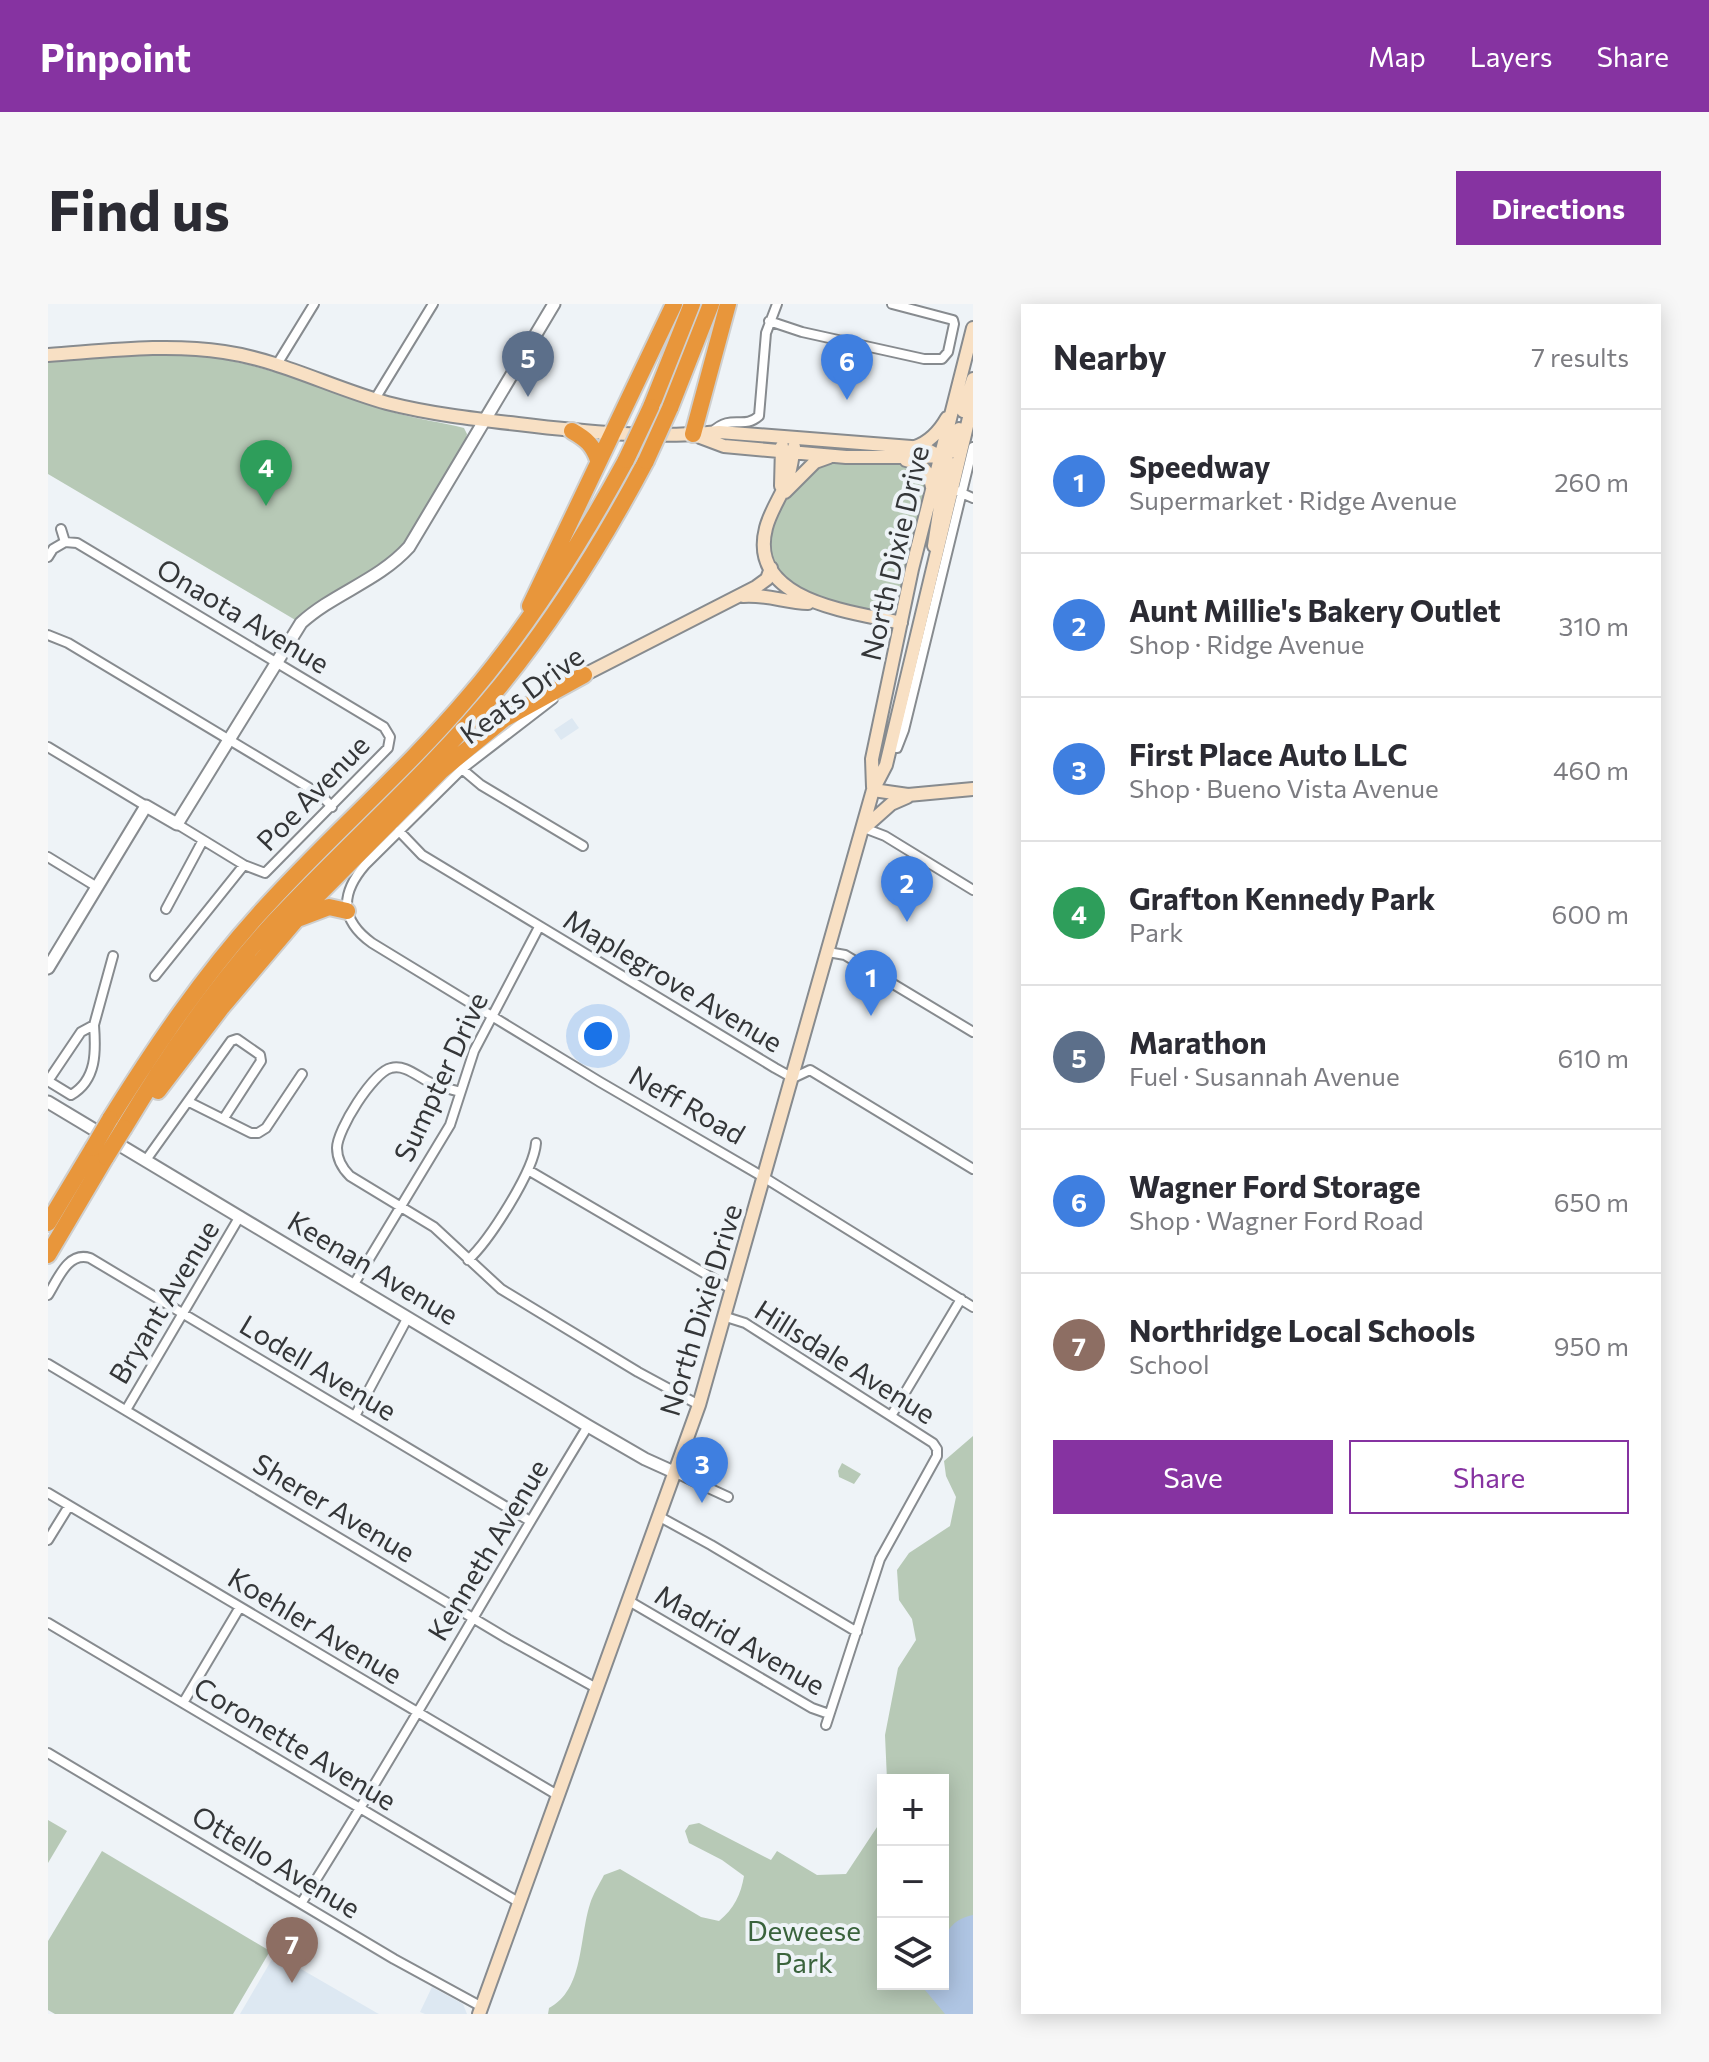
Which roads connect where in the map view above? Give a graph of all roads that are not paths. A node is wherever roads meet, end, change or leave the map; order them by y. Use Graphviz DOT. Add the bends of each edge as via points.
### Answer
graph roads {
  1 [pos="314,304"];
  2 [pos="433,304"];
  3 [pos="554,304"];
  4 [pos="674,304"];
  5 [pos="692,304"];
  6 [pos="711,304"];
  7 [pos="728,304"];
  8 [pos="777,304"];
  9 [pos="892,304"];
  10 [pos="769,321"];
  11 [pos="973,328"];
  12 [pos="48,355"];
  13 [pos="276,366"];
  14 [pos="973,379"];
  15 [pos="375,399"];
  16 [pos="973,401"];
  17 [pos="955,404"];
  18 [pos="486,420"];
  19 [pos="572,431"];
  20 [pos="610,432"];
  21 [pos="712,433"];
  22 [pos="730,433"];
  23 [pos="693,434"];
  24 [pos="865,444"];
  25 [pos="915,447"];
  26 [pos="973,447"];
  27 [pos="788,449"];
  28 [pos="832,456"];
  29 [pos="941,456"];
  30 [pos="899,458"];
  31 [pos="598,460"];
  32 [pos="932,488"];
  33 [pos="958,491"];
  34 [pos="779,497"];
  35 [pos="973,498"];
  36 [pos="61,529"];
  37 [pos="65,542"];
  38 [pos="918,546"];
  39 [pos="48,557"];
  40 [pos="935,566"];
  41 [pos="771,568"];
  42 [pos="740,596"];
  43 [pos="815,603"];
  44 [pos="930,606"];
  45 [pos="901,623"];
  46 [pos="523,628"];
  47 [pos="48,635"];
  48 [pos="275,661"];
  49 [pos="584,675"];
  50 [pos="881,721"];
  51 [pos="228,740"];
  52 [pos="391,740"];
  53 [pos="48,747"];
  54 [pos="890,747"];
  55 [pos="462,769"];
  56 [pos="973,789"];
  57 [pos="873,790"];
  58 [pos="918,794"];
  59 [pos="146,806"];
  60 [pos="332,807"];
  61 [pos="177,824"];
  62 [pos="864,828"];
  63 [pos="399,831"];
  64 [pos="202,842"];
  65 [pos="583,846"];
  66 [pos="48,857"];
  67 [pos="244,865"];
  68 [pos="97,887"];
  69 [pos="973,890"];
  70 [pos="166,909"];
  71 [pos="347,911"];
  72 [pos="295,920"];
  73 [pos="539,927"];
  74 [pos="828,952"];
  75 [pos="113,956"];
  76 [pos="48,968"];
  77 [pos="155,976"];
  78 [pos="493,1017"];
  79 [pos="94,1025"];
  80 [pos="973,1032"];
  81 [pos="302,1074"];
  82 [pos="793,1078"];
  83 [pos="48,1081"];
  84 [pos="460,1092"];
  85 [pos="189,1102"];
  86 [pos="48,1103"];
  87 [pos="224,1118"];
  88 [pos="117,1124"];
  89 [pos="536,1143"];
  90 [pos="100,1153"];
  91 [pos="146,1160"];
  92 [pos="973,1169"];
  93 [pos="528,1170"];
  94 [pos="765,1178"];
  95 [pos="401,1207"];
  96 [pos="240,1216"];
  97 [pos="48,1223"];
  98 [pos="48,1255"];
  99 [pos="468,1260"];
  100 [pos="354,1284"];
  101 [pos="733,1290"];
  102 [pos="48,1295"];
  103 [pos="961,1299"];
  104 [pos="973,1307"];
  105 [pos="182,1312"];
  106 [pos="408,1317"];
  107 [pos="726,1317"];
  108 [pos="48,1364"];
  109 [pos="699,1405"];
  110 [pos="126,1410"];
  111 [pos="355,1416"];
  112 [pos="891,1416"];
  113 [pos="588,1426"];
  114 [pos="676,1473"];
  115 [pos="48,1493"];
  116 [pos="728,1497"];
  117 [pos="69,1506"];
  118 [pos="660,1517"];
  119 [pos="530,1521"];
  120 [pos="48,1540"];
  121 [pos="629,1601"];
  122 [pos="240,1607"];
  123 [pos="473,1616"];
  124 [pos="48,1623"];
  125 [pos="857,1632"];
  126 [pos="598,1689"];
  127 [pos="183,1703"];
  128 [pos="418,1712"];
  129 [pos="829,1714"];
  130 [pos="826,1725"];
  131 [pos="48,1753"];
  132 [pos="559,1796"];
  133 [pos="361,1809"];
  134 [pos="302,1902"];
  135 [pos="520,1903"];
  136 [pos="480,2010"];
  1 -- 13 [label="street"];
  2 -- 15 [label="street"];
  3 -- 18 [label="street"];
  4 -- 20 [label="highway"];
  5 -- 46 [label="highway, bridge" via="626,460 574,553"];
  6 -- 88 [label="highway, bridge" via="646,461 606,534 525,655 432,762 242,958"];
  7 -- 23 [label="highway"];
  8 -- 10 [label="street"];
  9 -- 10 [label="street" via="953,320 948,352 940,361"];
  10 -- 21 [label="street" via="759,416 751,422 726,422"];
  11 -- 17 [label="main road, North Dixie Drive"];
  12 -- 13 [label="main road" via="193,349 244,355"];
  13 -- 15 [label="main road"];
  14 -- 29 [label="main road" via="955,444"];
  15 -- 18 [label="main road"];
  16 -- 33 [label="main road, North Dixie Drive"];
  17 -- 25 [label="main road" via="940,430"];
  17 -- 29 [label="main road, North Dixie Drive"];
  18 -- 19 [label="main road"];
  18 -- 48 [label="street" via="409,547 387,568 312,613"];
  19 -- 20 [label="main road"];
  19 -- 31 [label="highway" via="594,448"];
  20 -- 23 [label="main road"];
  20 -- 31 [label="highway"];
  21 -- 22 [label="main road"];
  21 -- 23 [label="main road"];
  22 -- 24 [label="main road"];
  22 -- 27 [label="main road"];
  23 -- 27 [label="main road" via="724,446"];
  24 -- 25 [label="main road"];
  24 -- 27 [label="main road" via="835,450"];
  25 -- 29 [label="main road"];
  26 -- 33 [label="street"];
  27 -- 28 [label="main road"];
  27 -- 34 [label="main road"];
  28 -- 30 [label="main road"];
  28 -- 34 [label="main road" via="815,462"];
  29 -- 30 [label="main road"];
  29 -- 32 [label="main road, North Dixie Drive"];
  29 -- 40 [label="main road" via="947,468 935,524"];
  30 -- 32 [label="main road" via="920,465"];
  31 -- 46 [label="highway" via="532,598"];
  32 -- 38 [label="main road, North Dixie Drive"];
  33 -- 35 [label="street"];
  33 -- 40 [label="main road, North Dixie Drive"];
  33 -- 44 [label="street"];
  34 -- 41 [label="main road" via="764,539"];
  36 -- 37 [label="street"];
  37 -- 39 [label="street"];
  37 -- 48 [label="street, Onaota Avenue" via="77,543"];
  38 -- 44 [label="main road" via="913,591 915,599"];
  38 -- 45 [label="main road, North Dixie Drive"];
  40 -- 44 [label="main road, North Dixie Drive"];
  41 -- 42 [label="main road, Keats Drive" via="767,579"];
  41 -- 43 [label="main road" via="788,589"];
  42 -- 43 [label="main road"];
  42 -- 49 [label="main road, Keats Drive"];
  43 -- 45 [label="main road"];
  44 -- 54 [label="main road, North Dixie Drive"];
  45 -- 50 [label="main road, North Dixie Drive"];
  46 -- 88 [label="highway" via="432,737 258,915 149,1056"];
  47 -- 51 [label="street"];
  48 -- 51 [label="street"];
  48 -- 52 [label="street, Onaota Avenue" via="384,727"];
  49 -- 55 [label="street, Keats Drive"];
  49 -- 72 [label="highway" via="504,719 441,771"];
  50 -- 54 [label="main road" via="883,744"];
  50 -- 57 [label="main road, North Dixie Drive" via="872,759"];
  51 -- 60 [label="street" via="321,795"];
  51 -- 61 [label="street"];
  52 -- 60 [label="street, Poe Avenue"];
  53 -- 59 [label="street"];
  54 -- 57 [label="main road, North Dixie Drive"];
  55 -- 63 [label="street, Keats Drive"];
  55 -- 65 [label="street"];
  56 -- 58 [label="main road"];
  57 -- 58 [label="main road"];
  57 -- 62 [label="main road, North Dixie Drive"];
  58 -- 62 [label="main road" via="891,804"];
  59 -- 61 [label="street"];
  59 -- 68 [label="street"];
  60 -- 67 [label="street, Poe Avenue" via="270,871"];
  61 -- 64 [label="street"];
  62 -- 69 [label="street"];
  62 -- 74 [label="main road, North Dixie Drive"];
  63 -- 71 [label="street, Keats Drive" via="360,872 349,891"];
  63 -- 73 [label="street, Maplegrove Avenue" via="422,855"];
  64 -- 67 [label="street"];
  64 -- 70 [label="street"];
  66 -- 68 [label="street"];
  67 -- 77 [label="street"];
  68 -- 76 [label="street"];
  71 -- 72 [label="highway" via="329,907"];
  71 -- 78 [label="street, Neff Road" via="360,935"];
  72 -- 88 [label="highway" via="151,1100"];
  73 -- 78 [label="street, Sumpter Drive"];
  73 -- 82 [label="street, Maplegrove Avenue"];
  74 -- 80 [label="street" via="845,955"];
  74 -- 82 [label="main road, North Dixie Drive"];
  75 -- 79 [label="street"];
  78 -- 84 [label="street, Sumpter Drive"];
  78 -- 94 [label="street, Neff Road"];
  79 -- 83 [label="street" via="81,1032"];
  79 -- 83 [label="street" via="97,1054 80,1090 71,1095"];
  81 -- 87 [label="street" via="261,1132 251,1133"];
  82 -- 92 [label="street, Maplegrove Avenue" via="810,1070"];
  82 -- 94 [label="main road, North Dixie Drive"];
  84 -- 95 [label="street, Sumpter Drive" via="450,1125"];
  84 -- 95 [label="street" via="406,1069 390,1068 373,1080 342,1131 337,1151 341,1166"];
  85 -- 87 [label="street"];
  85 -- 87 [label="street" via="231,1041 240,1040 261,1061"];
  85 -- 91 [label="street"];
  86 -- 91 [label="street, Keenan Avenue"];
  88 -- 90 [label="highway, bridge"];
  89 -- 93 [label="street"];
  90 -- 97 [label="highway"];
  90 -- 98 [label="highway"];
  91 -- 96 [label="street, Keenan Avenue"];
  93 -- 99 [label="street"];
  93 -- 101 [label="street, Hillsdale Avenue"];
  94 -- 101 [label="main road, North Dixie Drive"];
  94 -- 103 [label="street, Neff Road"];
  95 -- 99 [label="street" via="434,1227"];
  95 -- 100 [label="street, Sumpter Drive"];
  96 -- 100 [label="street, Keenan Avenue"];
  96 -- 105 [label="street, Bryant Avenue"];
  99 -- 109 [label="street" via="501,1289"];
  100 -- 106 [label="street, Keenan Avenue"];
  101 -- 107 [label="main road, North Dixie Drive"];
  102 -- 105 [label="street, Lodell Avenue" via="71,1260 82,1256"];
  103 -- 104 [label="street, Neff Road"];
  103 -- 112 [label="street"];
  105 -- 110 [label="street, Bryant Avenue"];
  105 -- 111 [label="street, Lodell Avenue"];
  106 -- 111 [label="street"];
  106 -- 113 [label="street, Keenan Avenue"];
  107 -- 109 [label="main road, North Dixie Drive"];
  107 -- 112 [label="street, Hillsdale Avenue" via="745,1323"];
  108 -- 110 [label="street, Sherer Avenue"];
  109 -- 114 [label="main road, North Dixie Drive"];
  110 -- 123 [label="street, Sherer Avenue"];
  111 -- 119 [label="street, Lodell Avenue"];
  112 -- 125 [label="street, Hillsdale Avenue" via="933,1443 937,1456 885,1547"];
  113 -- 114 [label="street, Keenan Avenue"];
  113 -- 119 [label="street, Kenneth Avenue"];
  114 -- 116 [label="street"];
  114 -- 118 [label="main road, North Dixie Drive"];
  115 -- 117 [label="street, Koehler Avenue"];
  117 -- 120 [label="street"];
  117 -- 122 [label="street, Koehler Avenue"];
  118 -- 121 [label="main road, North Dixie Drive"];
  118 -- 125 [label="street"];
  119 -- 123 [label="street, Kenneth Avenue"];
  121 -- 126 [label="main road, North Dixie Drive"];
  121 -- 129 [label="street, Madrid Avenue"];
  122 -- 127 [label="street"];
  122 -- 128 [label="street, Koehler Avenue"];
  123 -- 126 [label="street, Sherer Avenue"];
  123 -- 128 [label="street, Kenneth Avenue"];
  124 -- 127 [label="street, Coronette Avenue"];
  125 -- 129 [label="street"];
  126 -- 132 [label="main road, North Dixie Drive"];
  127 -- 133 [label="street, Coronette Avenue"];
  128 -- 132 [label="street, Koehler Avenue"];
  128 -- 133 [label="street, Kenneth Avenue"];
  129 -- 130 [label="street"];
  131 -- 134 [label="street, Ottello Avenue"];
  132 -- 135 [label="main road, North Dixie Drive"];
  133 -- 134 [label="street, Kenneth Avenue"];
  133 -- 135 [label="street, Coronette Avenue"];
  134 -- 136 [label="street, Ottello Avenue"];
  135 -- 136 [label="main road, North Dixie Drive"];
}
